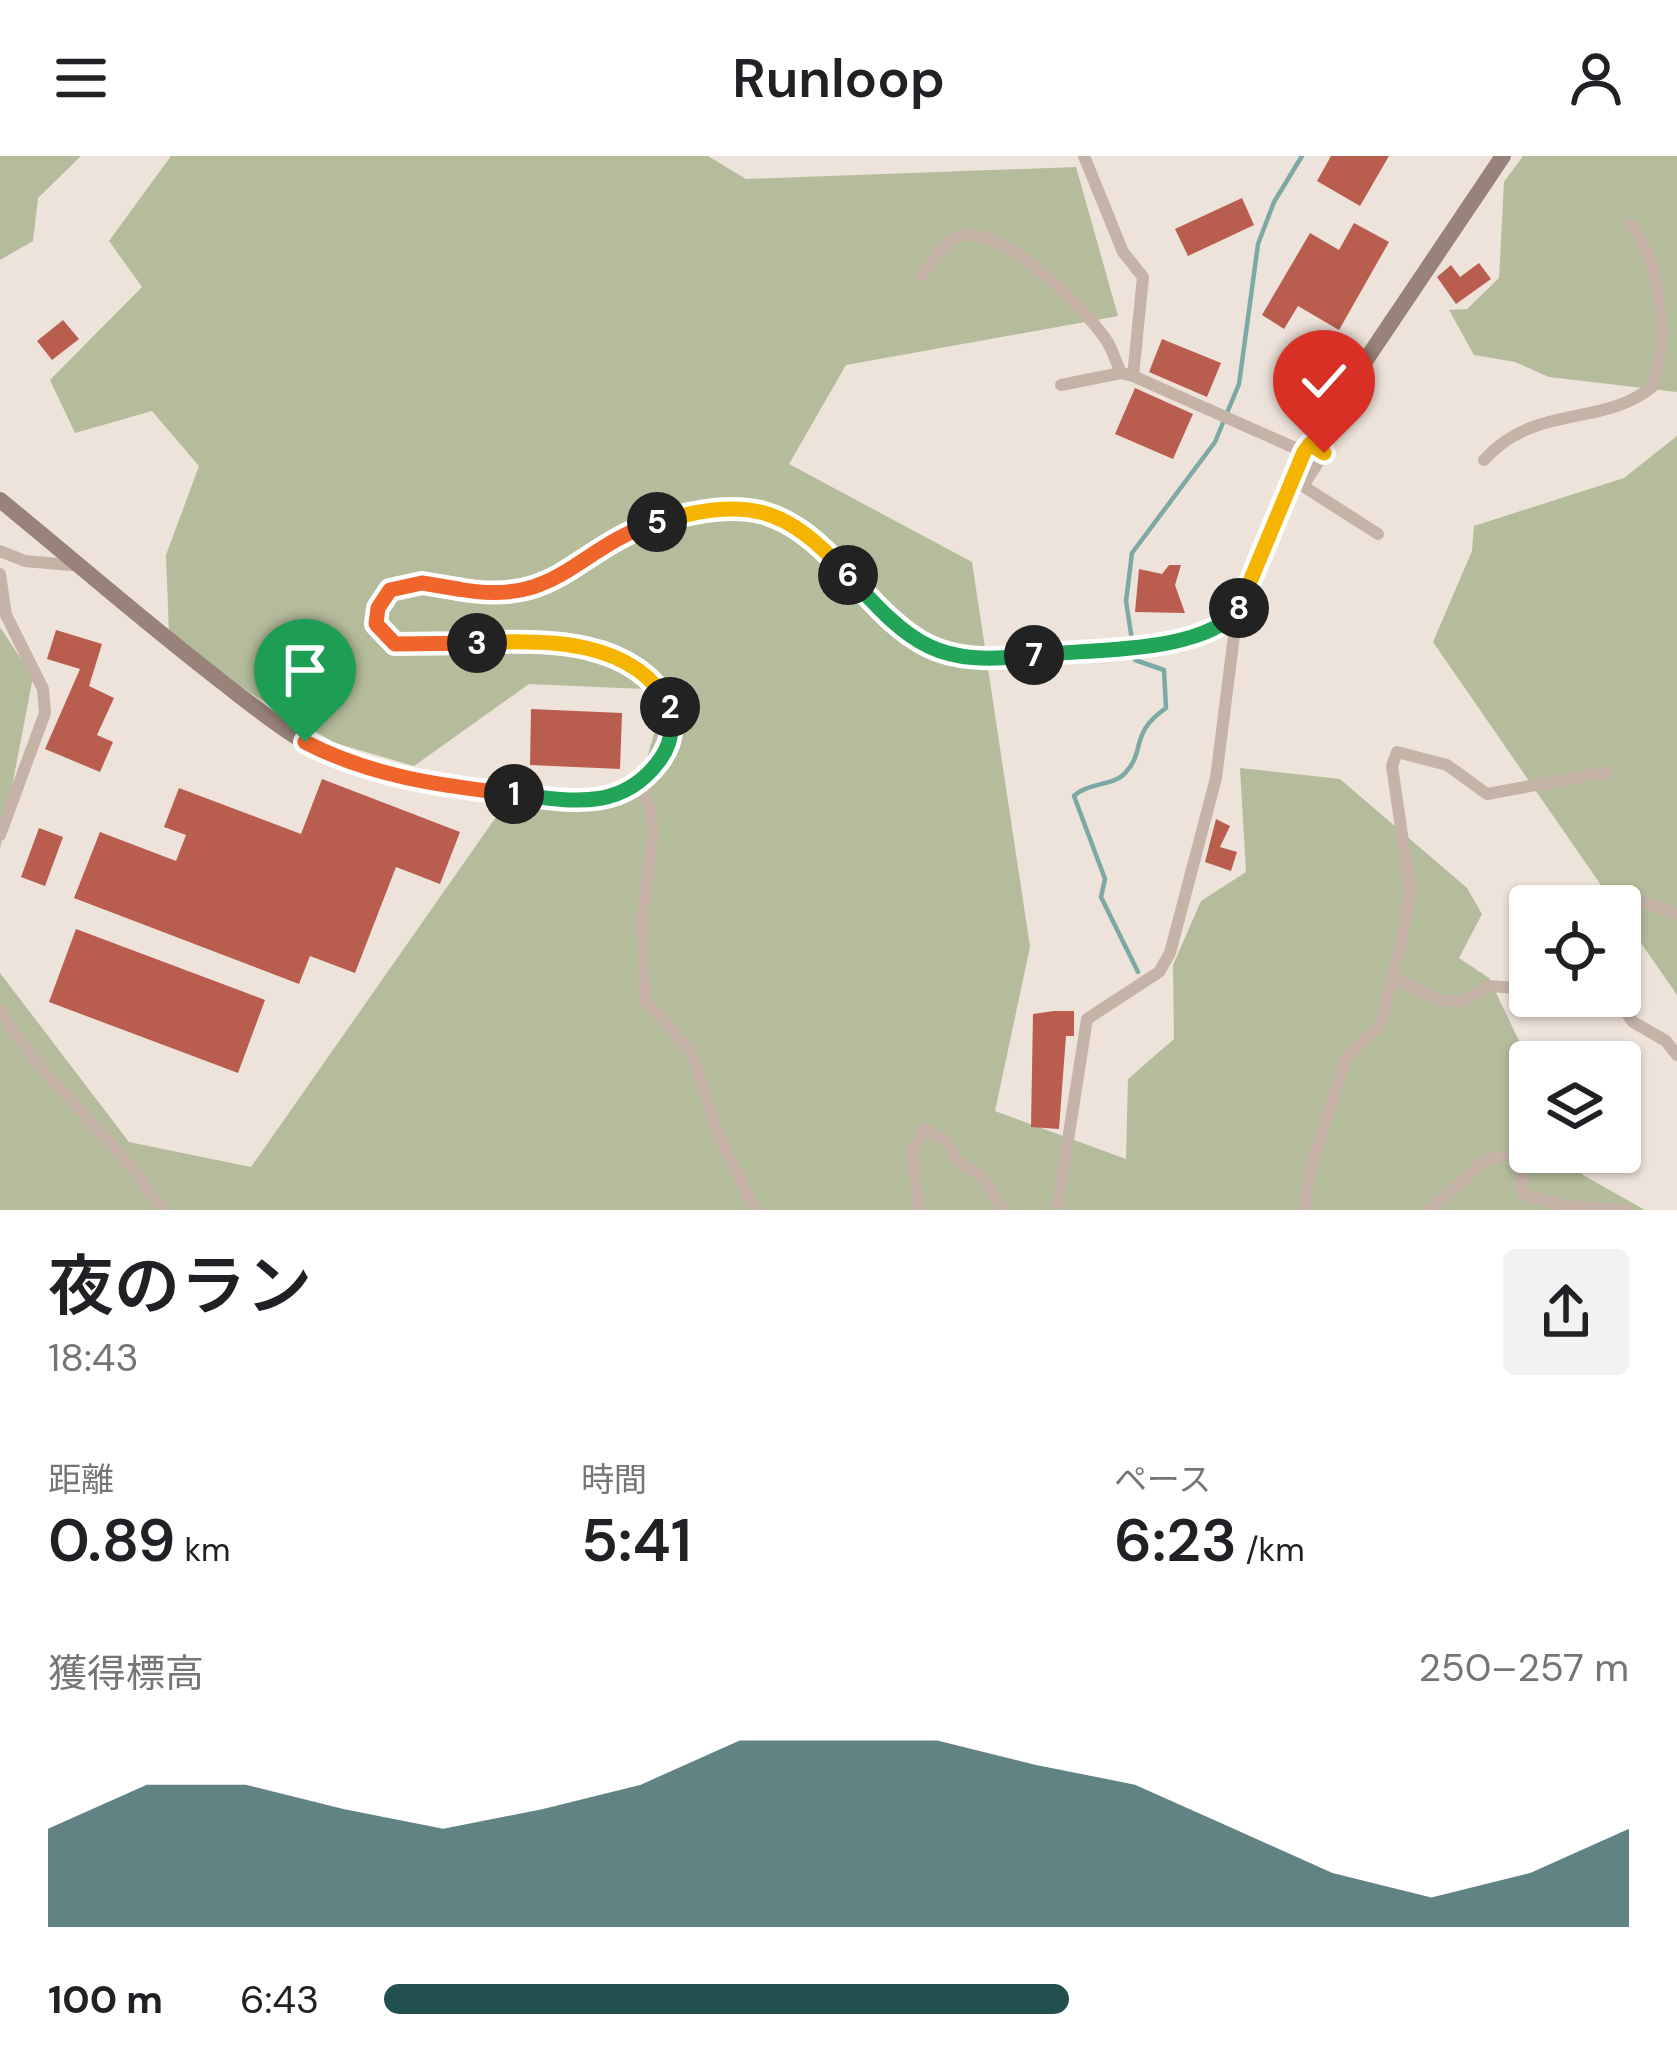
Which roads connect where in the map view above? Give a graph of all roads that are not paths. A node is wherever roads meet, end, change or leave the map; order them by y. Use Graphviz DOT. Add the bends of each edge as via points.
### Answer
graph roads {
  1 [pos="1084,156"];
  2 [pos="1503,156"];
  3 [pos="1631,224"];
  4 [pos="922,275"];
  5 [pos="1659,279"];
  6 [pos="1677,282"];
  7 [pos="1127,375"];
  8 [pos="1061,385"];
  9 [pos="1307,448"];
  10 [pos="1484,460"];
  11 [pos="0,500"];
  12 [pos="1378,534"];
  13 [pos="0,551"];
  14 [pos="81,566"];
  15 [pos="0,574"];
  16 [pos="1237,611"];
  17 [pos="1607,772"];
  18 [pos="639,785"];
  19 [pos="0,835"];
  20 [pos="1641,902"];
  21 [pos="1677,914"];
  22 [pos="1393,978"];
  23 [pos="1509,988"];
  24 [pos="0,1010"];
  25 [pos="1629,1017"];
  26 [pos="10,1027"];
  27 [pos="0,1041"];
  28 [pos="1677,1055"];
  29 [pos="162,1210"];
  30 [pos="755,1210"];
  31 [pos="919,1210"];
  32 [pos="1004,1210"];
  33 [pos="1057,1210"];
  34 [pos="1305,1210"];
  35 [pos="1430,1210"];
  36 [pos="1626,1210"];
  1 -- 7 [label="street" via="1123,252 1143,277"];
  2 -- 9 [label="street"];
  3 -- 5 [label="street"];
  4 -- 7 [label="street" via="952,239 994,239 1040,268 1106,339"];
  5 -- 6 [label="street"];
  5 -- 10 [label="street" via="1652,387 1533,422"];
  7 -- 8 [label="street"];
  7 -- 9 [label="street"];
  9 -- 12 [label="street" via="1324,453 1303,487"];
  9 -- 16 [label="street"];
  11 -- 14 [label="street"];
  13 -- 14 [label="street"];
  14 -- 18 [label="street" via="280,727 357,766 565,800 608,800"];
  15 -- 19 [label="street" via="6,615 43,689 45,713"];
  16 -- 18 [label="street" via="1205,635 957,659 898,626 814,537 737,506 649,524 528,591 484,594 422,583 390,590 376,624 395,644 590,648 646,674 666,699 672,725 664,754"];
  16 -- 33 [label="street" via="1216,778 1170,953 1159,972 1088,1019"];
  17 -- 22 [label="street" via="1487,794 1447,765 1396,752 1410,890"];
  18 -- 30 [label="street" via="653,835 642,920 645,1000 692,1054 719,1137"];
  20 -- 21 [label="street"];
  22 -- 23 [label="street" via="1442,1001"];
  22 -- 34 [label="street" via="1380,1026 1346,1058"];
  24 -- 26 [label="street"];
  25 -- 28 [label="street"];
  26 -- 27 [label="street"];
  26 -- 29 [label="street"];
  31 -- 32 [label="street" via="912,1150 925,1129 946,1140"];
  35 -- 36 [label="street" via="1486,1160 1512,1154 1522,1162 1522,1194"];
}
